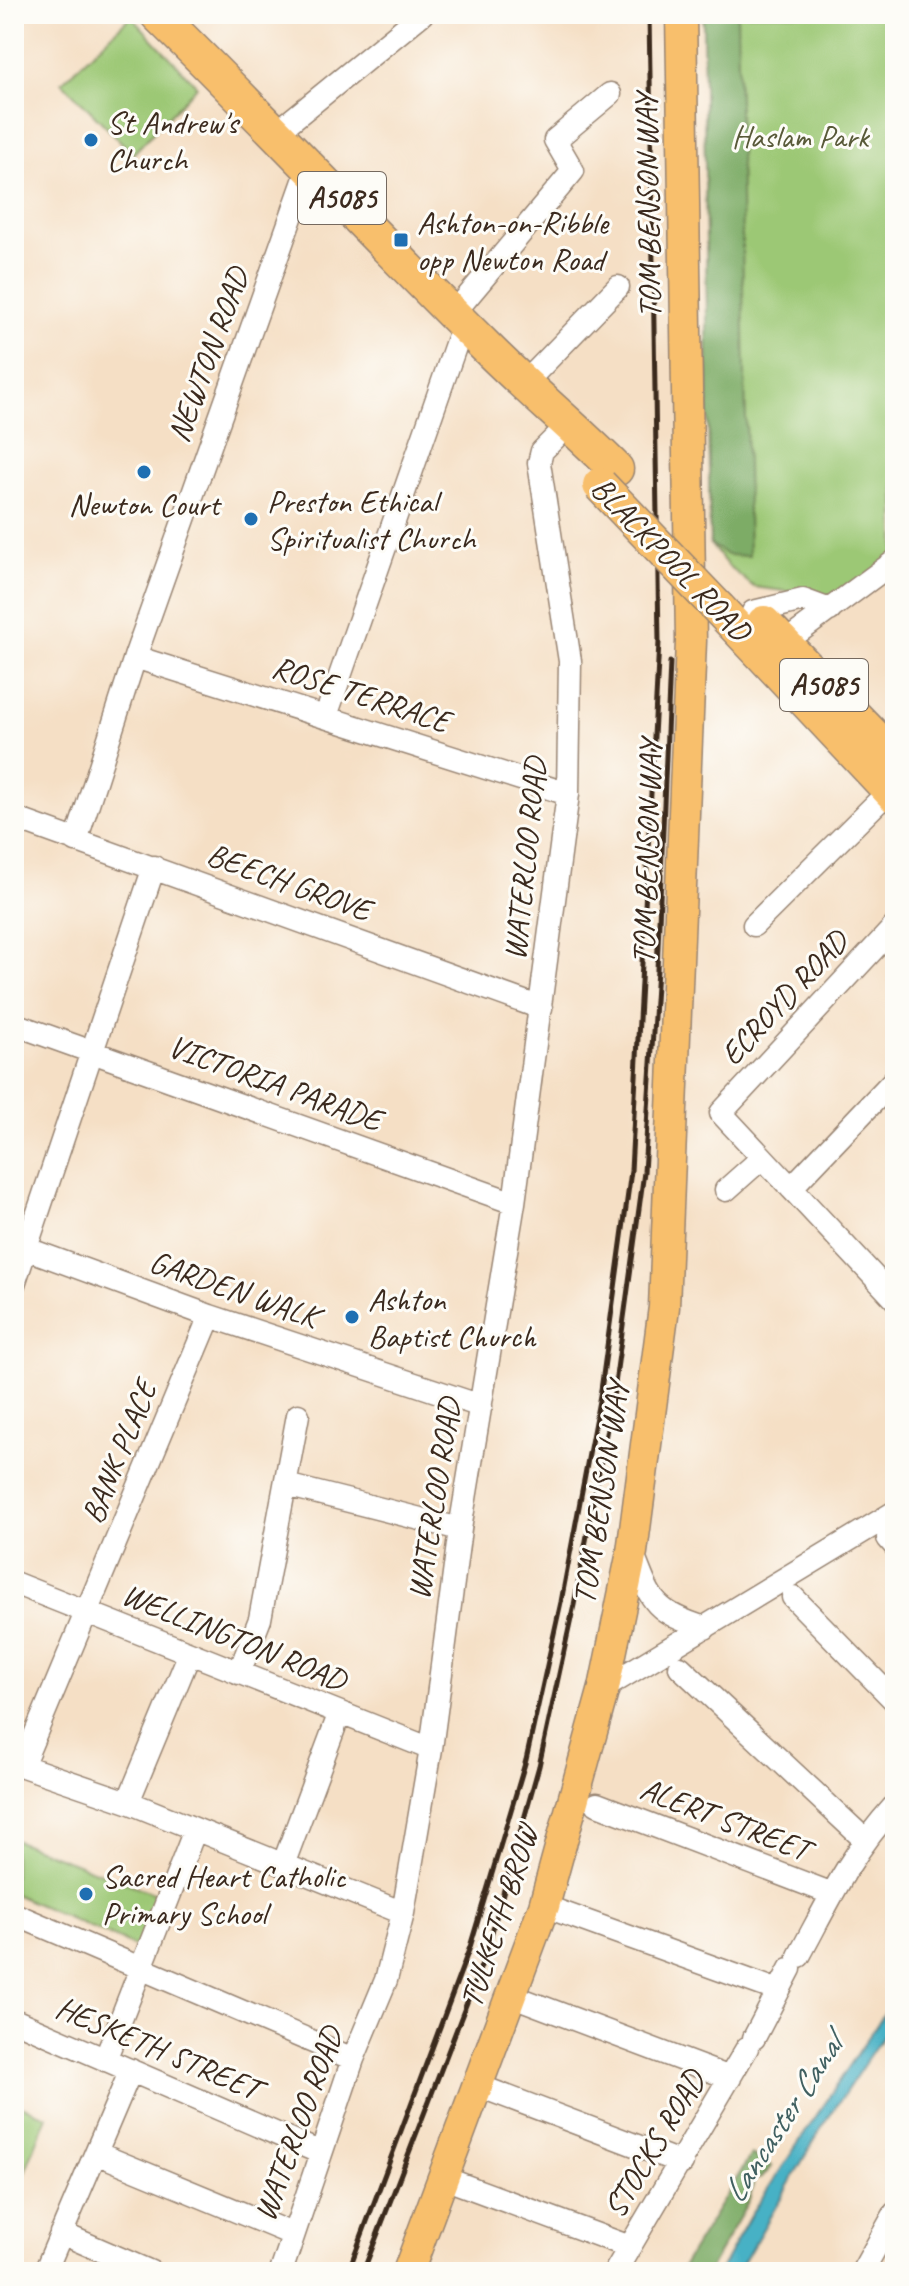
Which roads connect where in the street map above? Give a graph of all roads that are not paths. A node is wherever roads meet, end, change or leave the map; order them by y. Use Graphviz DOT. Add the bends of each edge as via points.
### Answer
graph roads {
  1 [pos="157,14"];
  2 [pos="422,14"];
  3 [pos="681,14"];
  4 [pos="610,94"];
  5 [pos="277,132"];
  6 [pos="310,164"];
  7 [pos="618,287"];
  8 [pos="458,319"];
  9 [pos="523,385"];
  10 [pos="555,438"];
  11 [pos="608,477"];
  12 [pos="895,561"];
  13 [pos="735,604"];
  14 [pos="830,610"];
  15 [pos="784,643"];
  16 [pos="135,657"];
  17 [pos="326,716"];
  18 [pos="893,782"];
  19 [pos="568,794"];
  20 [pos="14,818"];
  21 [pos="76,841"];
  22 [pos="154,867"];
  23 [pos="754,925"];
  24 [pos="895,926"];
  25 [pos="541,1008"];
  26 [pos="14,1024"];
  27 [pos="93,1052"];
  28 [pos="895,1079"];
  29 [pos="762,1158"];
  30 [pos="791,1188"];
  31 [pos="726,1190"];
  32 [pos="514,1203"];
  33 [pos="20,1246"];
  34 [pos="14,1284"];
  35 [pos="895,1297"];
  36 [pos="210,1316"];
  37 [pos="481,1406"];
  38 [pos="298,1415"];
  39 [pos="286,1485"];
  40 [pos="895,1512"];
  41 [pos="460,1529"];
  42 [pos="632,1552"];
  43 [pos="14,1583"];
  44 [pos="793,1597"];
  45 [pos="88,1613"];
  46 [pos="705,1628"];
  47 [pos="189,1655"];
  48 [pos="680,1667"];
  49 [pos="239,1673"];
  50 [pos="604,1688"];
  51 [pos="895,1701"];
  52 [pos="339,1715"];
  53 [pos="431,1749"];
  54 [pos="18,1764"];
  55 [pos="128,1802"];
  56 [pos="597,1804"];
  57 [pos="895,1805"];
  58 [pos="195,1830"];
  59 [pos="864,1839"];
  60 [pos="283,1865"];
  61 [pos="830,1893"];
  62 [pos="544,1906"];
  63 [pos="403,1913"];
  64 [pos="14,1914"];
  65 [pos="141,1969"];
  66 [pos="776,1990"];
  67 [pos="513,1996"];
  68 [pos="14,2020"];
  69 [pos="353,2059"];
  70 [pos="105,2060"];
  71 [pos="131,2070"];
  72 [pos="730,2078"];
  73 [pos="479,2086"];
  74 [pos="96,2153"];
  75 [pos="321,2153"];
  76 [pos="682,2163"];
  77 [pos="444,2178"];
  78 [pos="895,2213"];
  79 [pos="61,2233"];
  80 [pos="292,2234"];
  81 [pos="630,2247"];
  82 [pos="45,2272"];
  83 [pos="151,2272"];
  84 [pos="281,2272"];
  85 [pos="408,2272"];
  86 [pos="615,2272"];
  87 [pos="862,2272"];
  1 -- 5 [label="highway, BLACKPOOL ROAD / A5085"];
  2 -- 5 [label="street"];
  3 -- 42 [label="main road, TOM BENSON WAY" via="691,641 664,1307"];
  4 -- 8 [label="street" via="555,140 573,171"];
  5 -- 6 [label="highway, BLACKPOOL ROAD / A5085"];
  6 -- 8 [label="highway, BLACKPOOL ROAD / A5085"];
  6 -- 16 [label="street, NEWTON ROAD"];
  7 -- 9 [label="street"];
  8 -- 9 [label="highway, BLACKPOOL ROAD / A5085"];
  8 -- 17 [label="street"];
  9 -- 10 [label="highway, BLACKPOOL ROAD / A5085"];
  9 -- 11 [label="highway, BLACKPOOL ROAD / A5085" via="573,426"];
  10 -- 11 [label="highway, BLACKPOOL ROAD / A5085"];
  10 -- 19 [label="street, WATERLOO ROAD" via="539,463 570,661"];
  11 -- 13 [label="highway, BLACKPOOL ROAD / A5085, bridge"];
  12 -- 14 [label="street"];
  13 -- 14 [label="street" via="803,600"];
  13 -- 15 [label="highway, BLACKPOOL ROAD / A5085"];
  13 -- 18 [label="highway, BLACKPOOL ROAD / A5085"];
  14 -- 15 [label="street"];
  15 -- 18 [label="highway, BLACKPOOL ROAD / A5085"];
  16 -- 17 [label="street, ROSE TERRACE"];
  16 -- 21 [label="street, NEWTON ROAD"];
  17 -- 19 [label="street, ROSE TERRACE"];
  18 -- 23 [label="street"];
  19 -- 25 [label="street, WATERLOO ROAD"];
  20 -- 21 [label="street, BEECH GROVE"];
  21 -- 22 [label="street, BEECH GROVE"];
  22 -- 25 [label="street, BEECH GROVE"];
  22 -- 27 [label="street"];
  24 -- 29 [label="street, ECROYD ROAD" via="721,1113"];
  25 -- 32 [label="street, WATERLOO ROAD"];
  26 -- 27 [label="street, VICTORIA PARADE"];
  27 -- 32 [label="street, VICTORIA PARADE"];
  27 -- 33 [label="street"];
  28 -- 30 [label="street"];
  29 -- 30 [label="street"];
  29 -- 31 [label="street"];
  30 -- 35 [label="street"];
  32 -- 37 [label="street, WATERLOO ROAD"];
  33 -- 34 [label="street"];
  33 -- 36 [label="street, GARDEN WALK"];
  36 -- 37 [label="street, GARDEN WALK"];
  36 -- 45 [label="street, BANK PLACE"];
  37 -- 41 [label="street, WATERLOO ROAD"];
  38 -- 39 [label="street"];
  39 -- 41 [label="street"];
  39 -- 49 [label="street" via="260,1619"];
  40 -- 46 [label="street"];
  41 -- 53 [label="street, WATERLOO ROAD"];
  42 -- 46 [label="street" via="650,1600 676,1619"];
  42 -- 50 [label="main road, TOM BENSON WAY"];
  43 -- 45 [label="street, WELLINGTON ROAD"];
  44 -- 51 [label="street"];
  45 -- 47 [label="street, WELLINGTON ROAD"];
  45 -- 54 [label="street, BANK PLACE"];
  46 -- 50 [label="street"];
  47 -- 49 [label="street, WELLINGTON ROAD"];
  47 -- 55 [label="street"];
  48 -- 59 [label="street"];
  49 -- 52 [label="street, WELLINGTON ROAD"];
  50 -- 62 [label="main road, TULKETH BROW"];
  52 -- 53 [label="street, WELLINGTON ROAD"];
  52 -- 60 [label="street"];
  53 -- 63 [label="street, WATERLOO ROAD"];
  54 -- 55 [label="street"];
  55 -- 58 [label="street"];
  56 -- 61 [label="street, ALERT STREET"];
  57 -- 59 [label="street, STOCKS ROAD"];
  58 -- 60 [label="street"];
  58 -- 65 [label="street"];
  59 -- 61 [label="street, STOCKS ROAD"];
  60 -- 63 [label="street"];
  61 -- 66 [label="street, STOCKS ROAD"];
  62 -- 66 [label="street"];
  62 -- 67 [label="main road, TULKETH BROW"];
  63 -- 69 [label="street, WATERLOO ROAD" via="386,1980"];
  64 -- 65 [label="street"];
  65 -- 69 [label="street"];
  65 -- 70 [label="street"];
  66 -- 72 [label="street, STOCKS ROAD"];
  67 -- 72 [label="street"];
  67 -- 73 [label="main road, TULKETH BROW"];
  68 -- 70 [label="street, HESKETH STREET"];
  69 -- 75 [label="street, WATERLOO ROAD"];
  70 -- 71 [label="street, HESKETH STREET"];
  71 -- 74 [label="street"];
  71 -- 75 [label="street, HESKETH STREET"];
  72 -- 76 [label="street, STOCKS ROAD"];
  73 -- 76 [label="street"];
  73 -- 77 [label="main road, TULKETH BROW"];
  74 -- 79 [label="street"];
  74 -- 80 [label="street"];
  75 -- 80 [label="street, WATERLOO ROAD"];
  76 -- 81 [label="street, STOCKS ROAD"];
  77 -- 81 [label="street"];
  77 -- 85 [label="main road, TULKETH BROW"];
  78 -- 87 [label="street"];
  79 -- 82 [label="street"];
  79 -- 83 [label="street"];
  80 -- 84 [label="street, WATERLOO ROAD"];
  81 -- 86 [label="street, STOCKS ROAD"];
}
